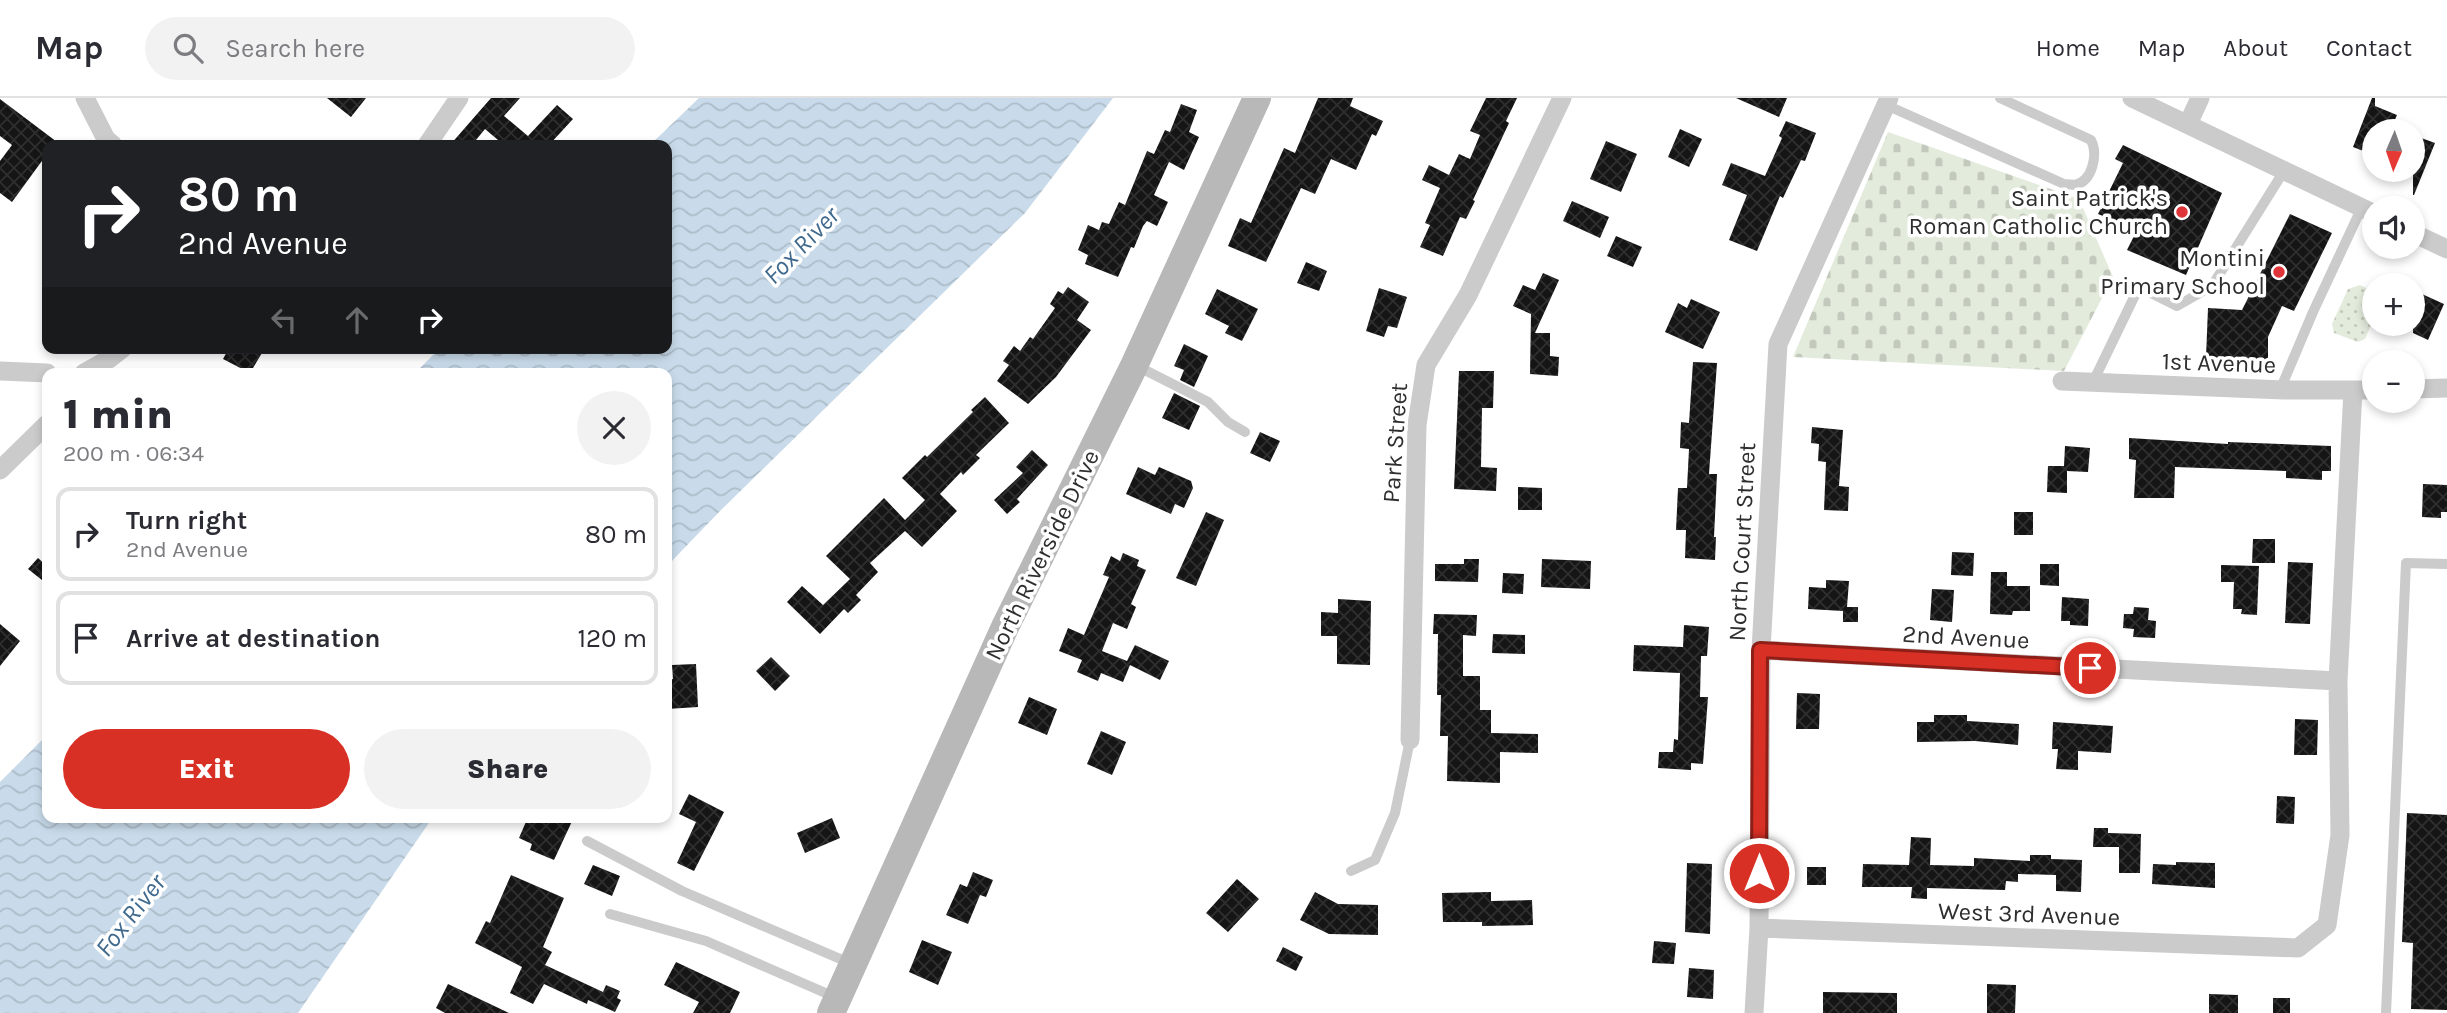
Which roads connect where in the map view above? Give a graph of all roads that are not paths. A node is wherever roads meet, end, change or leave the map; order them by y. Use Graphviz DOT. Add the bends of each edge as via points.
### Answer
graph roads {
  1 [pos="85,98"];
  2 [pos="459,98"];
  3 [pos="1257,98"];
  4 [pos="1563,98"];
  5 [pos="2000,98"];
  6 [pos="2132,98"];
  7 [pos="2200,98"];
  8 [pos="1888,102"];
  9 [pos="2188,124"];
  10 [pos="107,140"];
  11 [pos="430,140"];
  12 [pos="2284,171"];
  13 [pos="2362,208"];
  14 [pos="2362,224"];
  15 [pos="2425,239"];
  16 [pos="2447,249"];
  17 [pos="116,354"];
  18 [pos="1135,365"];
  19 [pos="92,368"];
  20 [pos="0,372"];
  21 [pos="42,373"];
  22 [pos="2062,381"];
  23 [pos="2093,382"];
  24 [pos="2447,388"];
  25 [pos="2425,389"];
  26 [pos="2280,390"];
  27 [pos="2353,390"];
  28 [pos="2362,390"];
  29 [pos="42,429"];
  30 [pos="1245,432"];
  31 [pos="0,470"];
  32 [pos="2447,564"];
  33 [pos="1760,650"];
  34 [pos="2337,681"];
  35 [pos="1410,740"];
  36 [pos="587,841"];
  37 [pos="1351,871"];
  38 [pos="610,914"];
  39 [pos="1759,929"];
  40 [pos="853,964"];
  41 [pos="834,1006"];
  42 [pos="1754,1013"];
  43 [pos="2386,1013"];
  1 -- 10 [label="street"];
  2 -- 11 [label="street"];
  3 -- 18 [label="street, North Riverside Drive"];
  4 -- 35 [label="street, Park Street" via="1468,295 1426,365 1417,425"];
  5 -- 8 [label="lane" via="2091,141 2095,157 2087,177 2077,185 2064,184"];
  6 -- 9 [label="street"];
  7 -- 9 [label="street"];
  8 -- 33 [label="street, North Court Street" via="1778,344"];
  9 -- 12 [label="street"];
  12 -- 13 [label="street"];
  12 -- 23 [label="lane" via="2212,286 2177,306 2139,287"];
  14 -- 26 [label="lane" via="2313,312"];
  15 -- 16 [label="street"];
  17 -- 19 [label="street"];
  18 -- 30 [label="lane" via="1208,402"];
  18 -- 40 [label="street, North Riverside Drive" via="1005,627"];
  20 -- 21 [label="street"];
  22 -- 23 [label="street, 1st Avenue"];
  23 -- 26 [label="street, 1st Avenue"];
  24 -- 25 [label="street"];
  26 -- 27 [label="street, 1st Avenue"];
  27 -- 28 [label="street, 1st Avenue"];
  27 -- 34 [label="street"];
  29 -- 31 [label="street"];
  32 -- 43 [label="lane" via="2406,563"];
  33 -- 34 [label="street, 2nd Avenue"];
  33 -- 39 [label="street, North Court Street"];
  34 -- 39 [label="street, West 3rd Avenue" via="2340,835 2327,925 2298,948"];
  35 -- 37 [label="lane" via="1395,813 1376,860"];
  36 -- 40 [label="lane" via="682,891"];
  38 -- 41 [label="lane" via="706,941"];
  39 -- 42 [label="street, North Court Street"];
  40 -- 41 [label="street, North Riverside Drive"];
}
